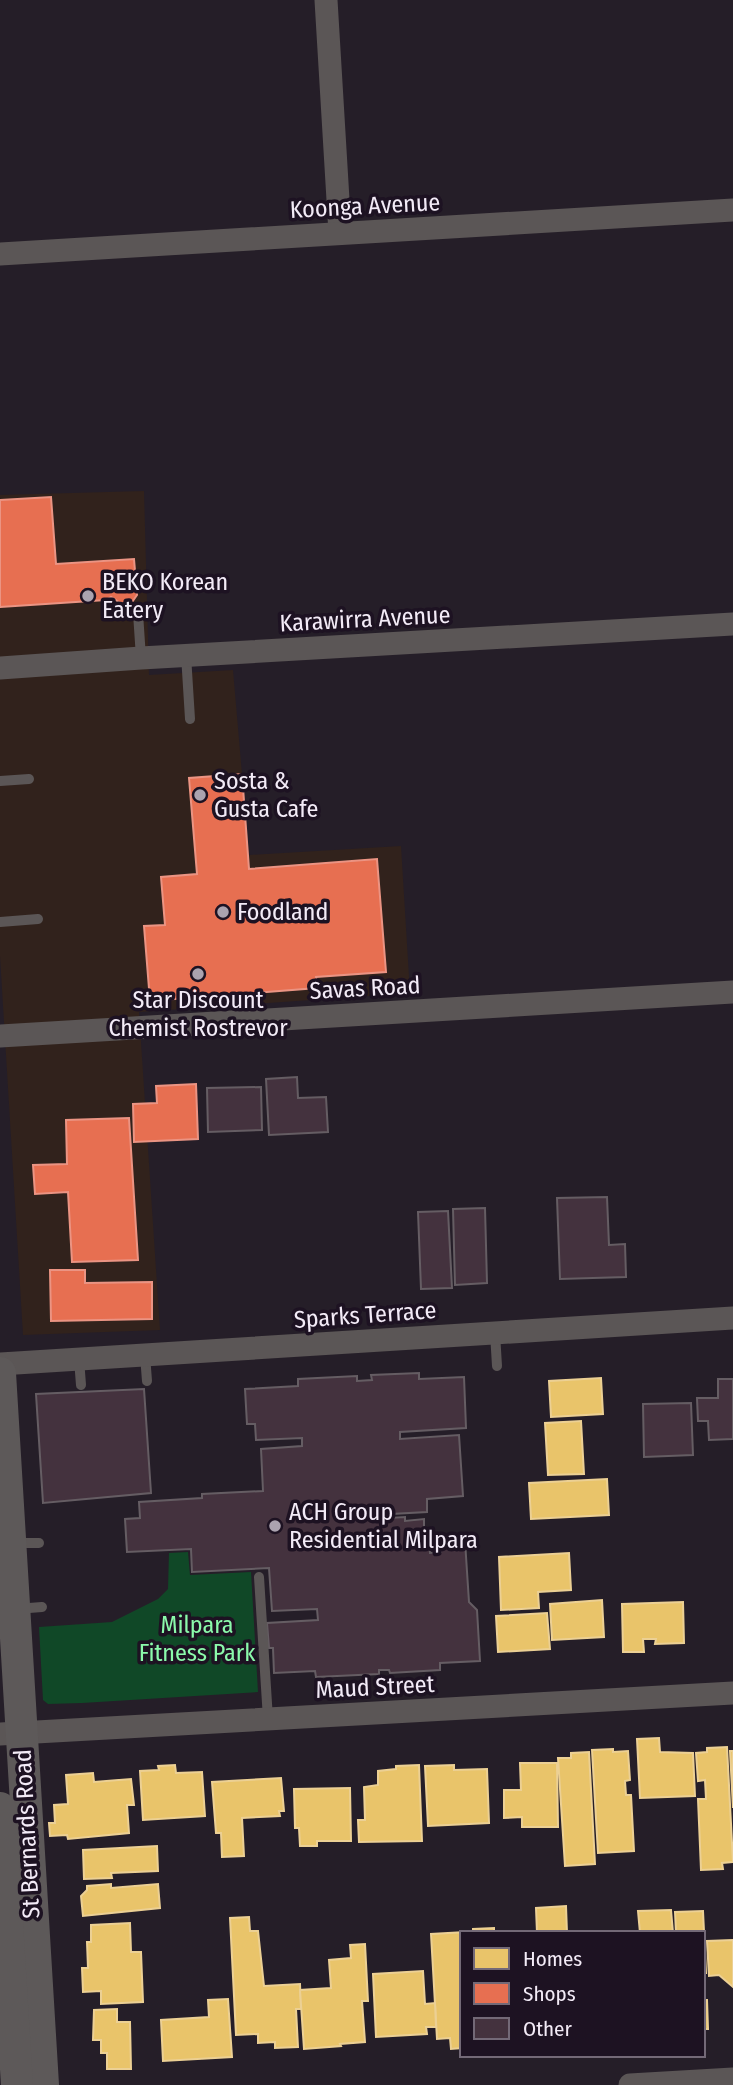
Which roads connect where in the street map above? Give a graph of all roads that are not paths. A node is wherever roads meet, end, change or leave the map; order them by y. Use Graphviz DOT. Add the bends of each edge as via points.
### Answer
graph roads {
  1 [pos="326,0"];
  2 [pos="733,210"];
  3 [pos="340,233"];
  4 [pos="0,254"];
  5 [pos="126,613"];
  6 [pos="733,624"];
  7 [pos="186,655"];
  8 [pos="141,657"];
  9 [pos="0,668"];
  10 [pos="190,719"];
  11 [pos="29,779"];
  12 [pos="0,781"];
  13 [pos="38,919"];
  14 [pos="0,922"];
  15 [pos="733,992"];
  16 [pos="0,1036"];
  17 [pos="733,1318"];
  18 [pos="495,1333"];
  19 [pos="145,1355"];
  20 [pos="79,1359"];
  21 [pos="0,1364"];
  22 [pos="496,1366"];
  23 [pos="0,1373"];
  24 [pos="147,1381"];
  25 [pos="80,1385"];
  26 [pos="260,1577"];
  27 [pos="733,1693"];
  28 [pos="268,1719"];
  29 [pos="10,1734"];
  30 [pos="0,1808"];
  31 [pos="14,1948"];
  32 [pos="733,2079"];
  33 [pos="17,2085"];
  34 [pos="43,2085"];
  35 [pos="630,2085"];
  1 -- 3 [label="street"];
  2 -- 3 [label="street, Koonga Avenue"];
  3 -- 4 [label="street, Koonga Avenue"];
  5 -- 8 [label="lane" via="138,613"];
  6 -- 7 [label="street, Karawirra Avenue"];
  7 -- 8 [label="street, Karawirra Avenue"];
  7 -- 10 [label="lane"];
  8 -- 9 [label="street, Karawirra Avenue"];
  11 -- 12 [label="lane"];
  13 -- 14 [label="lane"];
  15 -- 16 [label="street, Savas Road"];
  17 -- 18 [label="street, Sparks Terrace"];
  18 -- 19 [label="street, Sparks Terrace"];
  18 -- 22 [label="lane"];
  19 -- 20 [label="street, Sparks Terrace"];
  19 -- 24 [label="lane"];
  20 -- 21 [label="street, Sparks Terrace"];
  20 -- 25 [label="lane"];
  23 -- 29 [label="main road, St Bernards Road" via="24,1543 28,1608"];
  26 -- 28 [label="lane"];
  27 -- 28 [label="street, Maud Street"];
  28 -- 29 [label="street, Maud Street"];
  29 -- 31 [label="main road, St Bernards Road"];
  30 -- 31 [label="main road, St Bernards Road"];
  31 -- 33 [label="main road, St Bernards Road"];
  31 -- 34 [label="main road, St Bernards Road"];
  32 -- 35 [label="street"];
}
